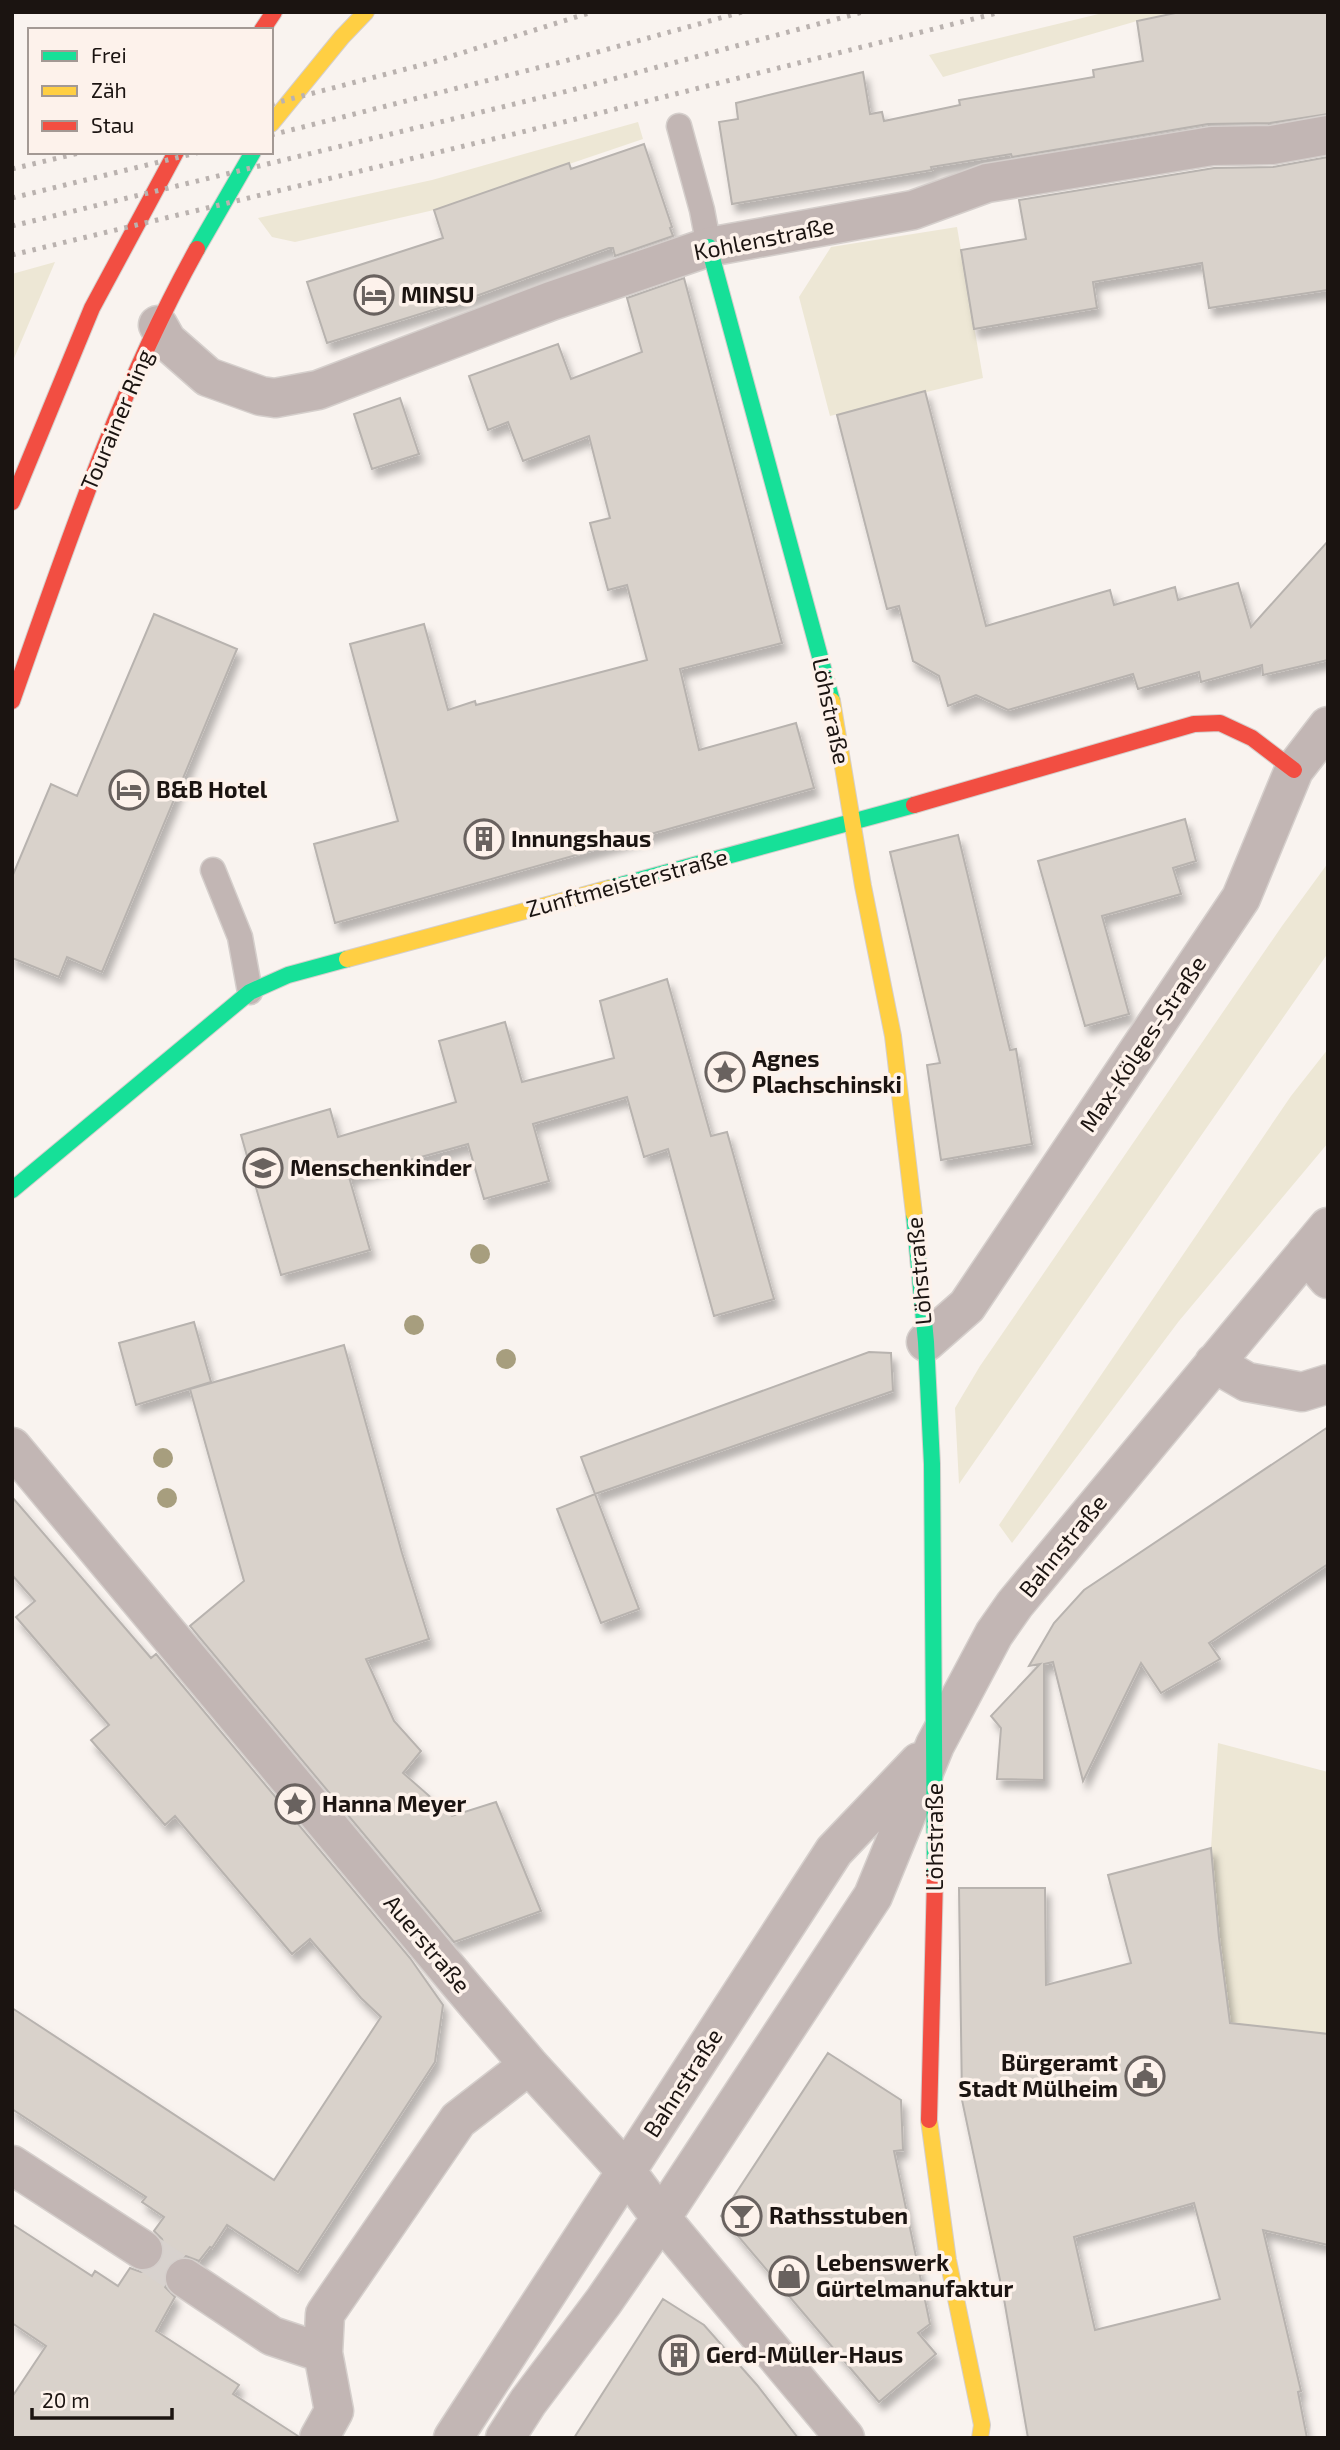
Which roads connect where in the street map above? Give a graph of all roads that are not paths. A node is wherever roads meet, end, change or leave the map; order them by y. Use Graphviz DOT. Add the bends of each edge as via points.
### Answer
graph roads {
  1 [pos="274,12"];
  2 [pos="366,12"];
  3 [pos="263,28"];
  4 [pos="273,122"];
  5 [pos="679,126"];
  6 [pos="1328,135"];
  7 [pos="175,154"];
  8 [pos="252,154"];
  9 [pos="709,247"];
  10 [pos="158,324"];
  11 [pos="12,502"];
  12 [pos="12,701"];
  13 [pos="1328,726"];
  14 [pos="1294,770"];
  15 [pos="852,822"];
  16 [pos="213,870"];
  17 [pos="250,992"];
  18 [pos="12,1190"];
  19 [pos="1320,1253"];
  20 [pos="926,1342"];
  21 [pos="1214,1363"];
  22 [pos="1328,1384"];
  23 [pos="12,1447"];
  24 [pos="935,1745"];
  25 [pos="529,2065"];
  26 [pos="12,2165"];
  27 [pos="626,2171"];
  28 [pos="661,2218"];
  29 [pos="143,2250"];
  30 [pos="185,2278"];
  31 [pos="323,2353"];
  32 [pos="319,2438"];
  33 [pos="453,2438"];
  34 [pos="505,2438"];
  35 [pos="845,2438"];
  36 [pos="980,2438"];
  1 -- 3 [label="street"];
  2 -- 4 [label="street"];
  5 -- 9 [label="lane, Löhstraße"];
  6 -- 9 [label="street, Kohlenstraße" via="1272,145 1212,146 986,183 913,210"];
  7 -- 11 [label="street" via="92,308"];
  8 -- 10 [label="street, Tourainer Ring"];
  9 -- 10 [label="street, Kohlenstraße" via="551,301 318,390 275,398 208,377 167,341"];
  9 -- 15 [label="street, Löhstraße" via="829,686"];
  10 -- 12 [label="street, Tourainer Ring" via="83,502"];
  13 -- 14 [label="street, Max-Kölges-Straße"];
  14 -- 15 [label="street, Zunftmeisterstraße" via="1252,738 1220,723 1194,724"];
  14 -- 20 [label="street, Max-Kölges-Straße" via="1241,898 967,1306"];
  15 -- 17 [label="street, Zunftmeisterstraße" via="288,975"];
  15 -- 20 [label="street, Löhstraße" via="893,1036"];
  16 -- 17 [label="lane" via="240,937"];
  17 -- 18 [label="street, Zunftmeisterstraße"];
  19 -- 21 [label="street, Bahnstraße"];
  20 -- 24 [label="street, Löhstraße"];
  21 -- 22 [label="street" via="1247,1382 1302,1392"];
  21 -- 24 [label="street, Bahnstraße" via="1015,1604"];
  23 -- 25 [label="street, Auerstraße"];
  24 -- 27 [label="street, Bahnstraße" via="834,1851"];
  24 -- 28 [label="street, Bahnstraße" via="873,1896"];
  24 -- 36 [label="street, Löhstraße" via="929,2117 948,2260 982,2425"];
  25 -- 27 [label="street, Auerstraße"];
  25 -- 31 [label="street" via="458,2120 443,2139 326,2314"];
  26 -- 29 [label="street"];
  27 -- 28 [label="street, Auerstraße"];
  27 -- 33 [label="street, Bahnstraße"];
  28 -- 34 [label="street, Bahnstraße"];
  28 -- 35 [label="street, Auerstraße"];
  30 -- 31 [label="street" via="272,2336"];
  31 -- 32 [label="street" via="334,2411"];
}
